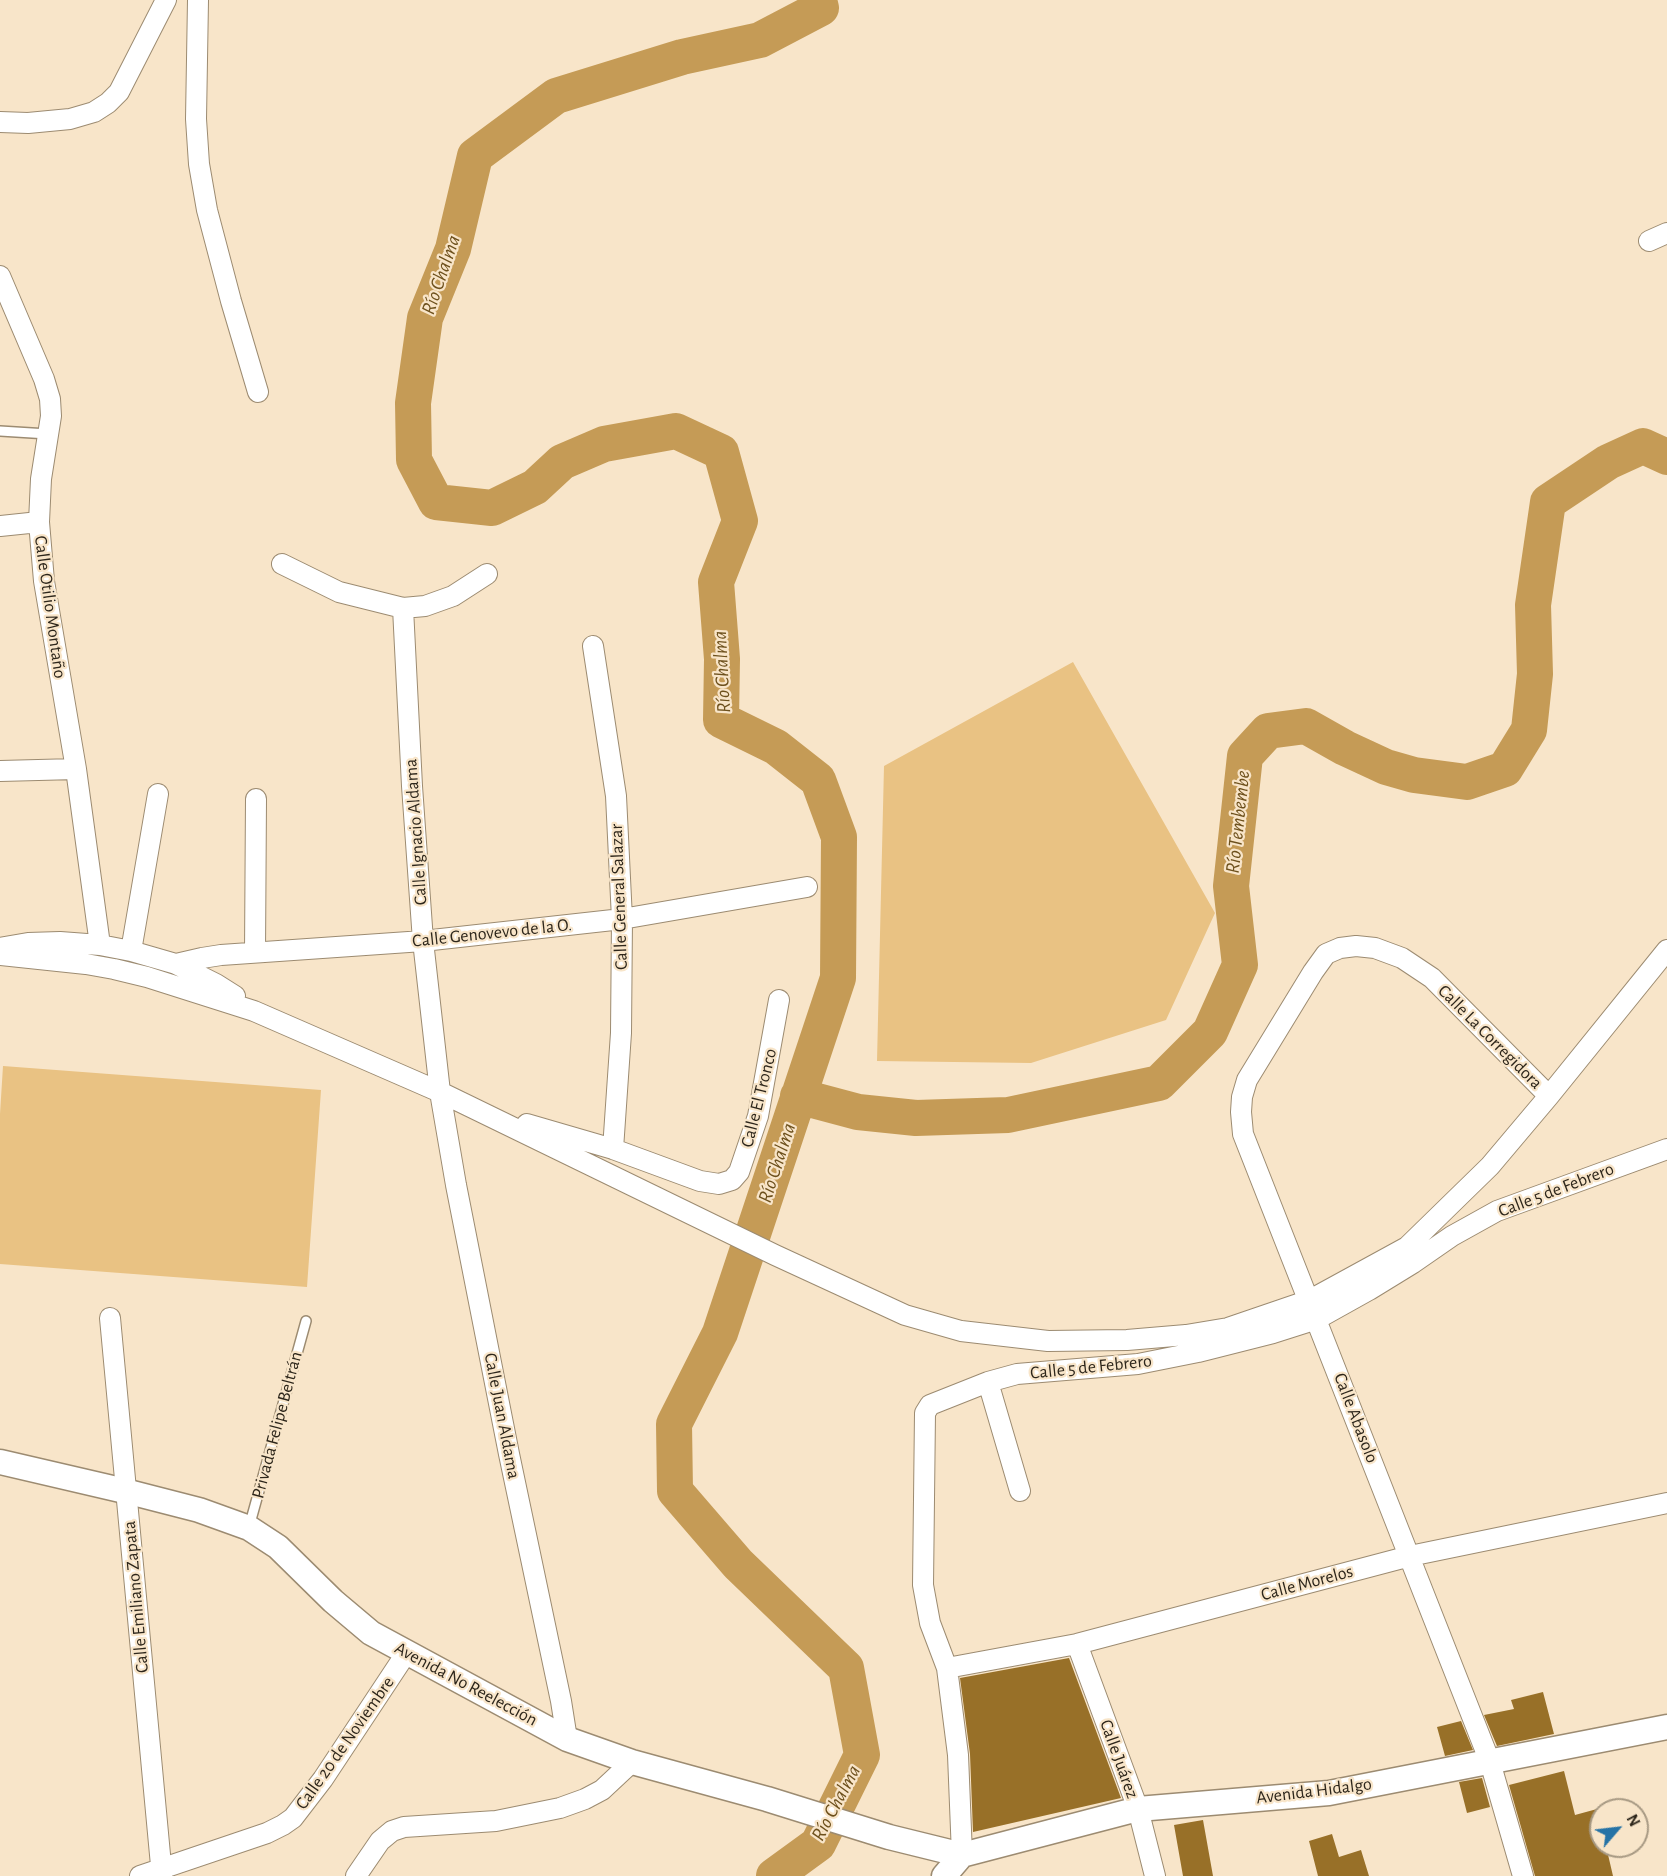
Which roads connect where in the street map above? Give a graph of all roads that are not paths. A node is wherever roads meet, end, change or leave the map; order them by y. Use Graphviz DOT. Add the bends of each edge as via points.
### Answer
graph roads {
  1 [pos="166,0"];
  2 [pos="198,0"];
  3 [pos="0,122"];
  4 [pos="0,276"];
  5 [pos="258,392"];
  6 [pos="0,431"];
  7 [pos="48,434"];
  8 [pos="39,522"];
  9 [pos="0,526"];
  10 [pos="282,564"];
  11 [pos="487,574"];
  12 [pos="403,608"];
  13 [pos="593,646"];
  14 [pos="76,770"];
  15 [pos="0,771"];
  16 [pos="158,794"];
  17 [pos="256,799"];
  18 [pos="807,887"];
  19 [pos="622,919"];
  20 [pos="423,941"];
  21 [pos="100,945"];
  22 [pos="0,948"];
  23 [pos="1667,950"];
  24 [pos="131,951"];
  25 [pos="255,952"];
  26 [pos="0,955"];
  27 [pos="176,964"];
  28 [pos="1313,972"];
  29 [pos="779,1000"];
  30 [pos="254,1011"];
  31 [pos="441,1092"];
  32 [pos="1549,1096"];
  33 [pos="481,1111"];
  34 [pos="613,1149"];
  35 [pos="1667,1149"];
  36 [pos="1410,1255"];
  37 [pos="1310,1300"];
  38 [pos="110,1318"];
  39 [pos="1317,1319"];
  40 [pos="306,1322"];
  41 [pos="988,1382"];
  42 [pos="0,1462"];
  43 [pos="125,1491"];
  44 [pos="1020,1491"];
  45 [pos="1667,1503"];
  46 [pos="249,1528"];
  47 [pos="1410,1556"];
  48 [pos="1077,1644"];
  49 [pos="407,1652"];
  50 [pos="947,1668"];
  51 [pos="1667,1727"];
  52 [pos="567,1739"];
  53 [pos="632,1762"];
  54 [pos="1490,1762"];
  55 [pos="1138,1809"];
  56 [pos="962,1855"];
  57 [pos="162,1873"];
  58 [pos="141,1876"];
  59 [pos="356,1876"];
  60 [pos="944,1876"];
  61 [pos="1155,1876"];
  62 [pos="1523,1876"];
  1 -- 3 [label="street" via="119,92 108,103 70,119"];
  2 -- 5 [label="street" via="199,164 207,210"];
  4 -- 7 [label="street, Calle Otilio Montaño" via="47,389 51,416"];
  6 -- 7 [label="lane"];
  7 -- 8 [label="street, Calle Otilio Montaño"];
  8 -- 9 [label="street"];
  8 -- 14 [label="street, Calle Otilio Montaño" via="44,581"];
  10 -- 12 [label="street" via="339,592"];
  11 -- 12 [label="street" via="453,596 425,606"];
  12 -- 20 [label="street, Calle Ignacio Aldama"];
  13 -- 19 [label="street, Calle General Salazar" via="616,796"];
  14 -- 15 [label="street"];
  14 -- 21 [label="street, Calle Otilio Montaño"];
  16 -- 24 [label="street"];
  17 -- 25 [label="street"];
  18 -- 19 [label="street, Calle Genovevo de la O."];
  19 -- 20 [label="street, Calle Genovevo de la O."];
  19 -- 34 [label="street, Calle General Salazar" via="621,1033"];
  20 -- 25 [label="street, Calle Genovevo de la O."];
  20 -- 31 [label="street, Calle Ignacio Aldama"];
  21 -- 22 [label="street" via="60,942"];
  21 -- 24 [label="street"];
  23 -- 32 [label="street"];
  24 -- 27 [label="street"];
  25 -- 27 [label="street, Calle Genovevo de la O."];
  26 -- 30 [label="street" via="114,969"];
  27 -- 30 [label="street" via="216,984"];
  28 -- 32 [label="street, Calle La Corregidora" via="1326,954 1340,948 1375,948 1402,958 1432,978"];
  28 -- 37 [label="street, Calle Abasolo" via="1247,1080 1241,1112 1243,1134"];
  29 -- 34 [label="street, Calle El Tronco" via="758,1116 739,1172 732,1180 719,1184 700,1181"];
  30 -- 31 [label="street"];
  31 -- 33 [label="street"];
  31 -- 52 [label="street, Calle Juan Aldama" via="456,1185"];
  32 -- 36 [label="street"];
  33 -- 34 [label="street"];
  33 -- 37 [label="street" via="904,1315 961,1331 1048,1341 1186,1335 1228,1328"];
  35 -- 36 [label="street, Calle 5 de Febrero" via="1497,1211"];
  36 -- 37 [label="street"];
  36 -- 39 [label="street, Calle 5 de Febrero"];
  37 -- 39 [label="street, Calle Abasolo"];
  38 -- 43 [label="street, Calle Emiliano Zapata"];
  39 -- 41 [label="street, Calle 5 de Febrero" via="1138,1364 1017,1374"];
  39 -- 47 [label="street, Calle Abasolo"];
  40 -- 46 [label="lane, Privada Felipe Beltrán"];
  41 -- 44 [label="street"];
  41 -- 50 [label="street, Calle 5 de Febrero" via="933,1403 925,1413 923,1585 930,1623"];
  42 -- 43 [label="street, Avenida No Reelección"];
  43 -- 46 [label="street, Avenida No Reelección"];
  43 -- 57 [label="street, Calle Emiliano Zapata"];
  45 -- 47 [label="street, Calle Morelos"];
  46 -- 49 [label="street, Avenida No Reelección" via="278,1547 371,1633"];
  47 -- 48 [label="street, Calle Morelos"];
  47 -- 54 [label="street, Calle Abasolo"];
  48 -- 50 [label="street, Calle Morelos"];
  48 -- 55 [label="street, Calle Juárez"];
  49 -- 52 [label="street, Avenida No Reelección"];
  49 -- 57 [label="street, Calle 20 de Noviembre" via="293,1818 267,1833"];
  50 -- 56 [label="street, Calle 5 de Febrero" via="958,1755"];
  51 -- 54 [label="street, Avenida Hidalgo"];
  52 -- 53 [label="street, Avenida No Reelección"];
  53 -- 56 [label="street, Avenida No Reelección"];
  53 -- 59 [label="street" via="602,1790 560,1808 496,1821 392,1831"];
  54 -- 55 [label="street, Avenida Hidalgo" via="1329,1793"];
  54 -- 62 [label="street, Calle Abasolo"];
  55 -- 56 [label="street, Avenida Hidalgo"];
  55 -- 61 [label="street, Calle Juárez"];
  56 -- 60 [label="street"];
  57 -- 58 [label="street, Calle 20 de Noviembre"];
}
